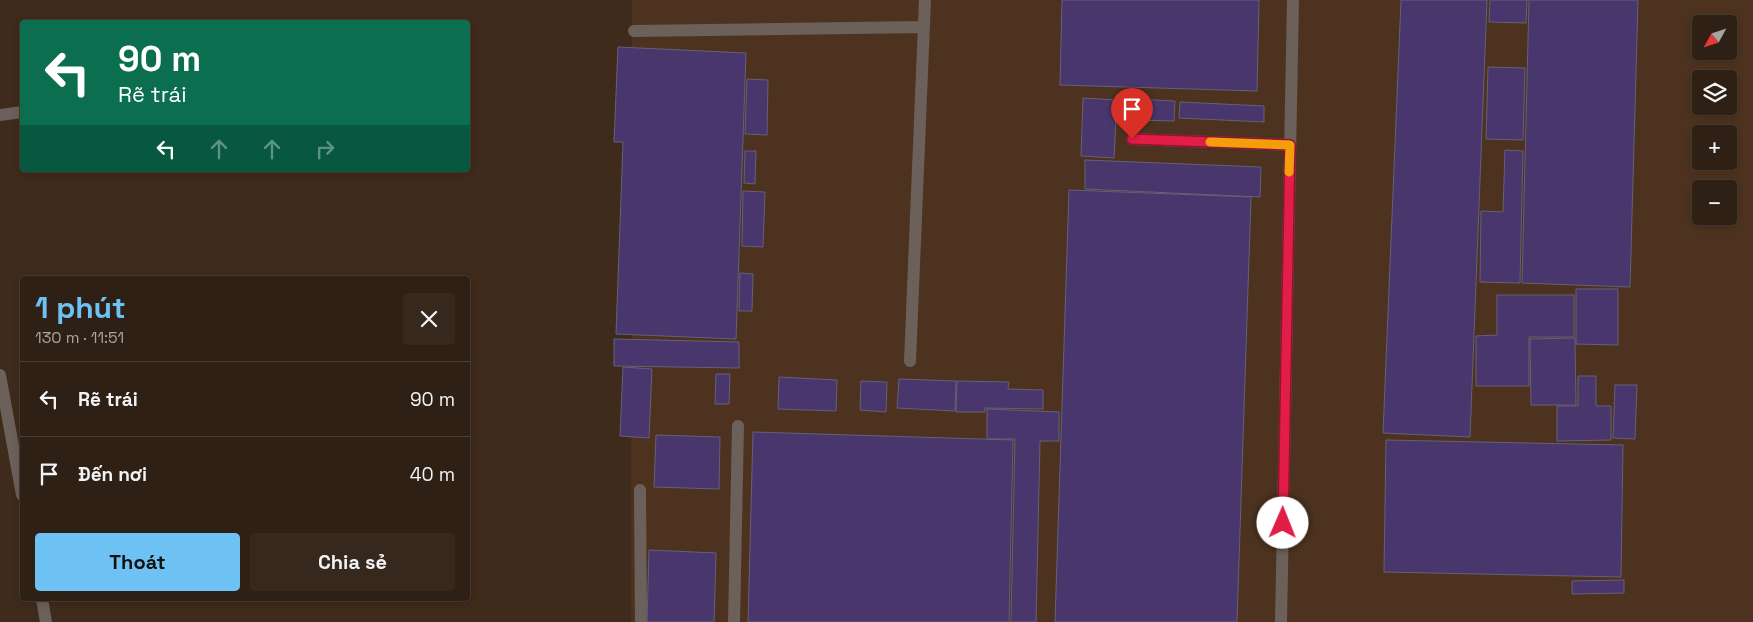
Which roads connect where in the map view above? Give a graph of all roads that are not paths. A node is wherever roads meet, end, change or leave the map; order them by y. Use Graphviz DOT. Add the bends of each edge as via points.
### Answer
graph roads {
  1 [pos="925,0"];
  2 [pos="1293,0"];
  3 [pos="922,27"];
  4 [pos="634,31"];
  5 [pos="20,112"];
  6 [pos="0,115"];
  7 [pos="1132,139"];
  8 [pos="1290,145"];
  9 [pos="910,361"];
  10 [pos="0,375"];
  11 [pos="738,426"];
  12 [pos="20,484"];
  13 [pos="640,490"];
  14 [pos="42,601"];
  15 [pos="46,622"];
  16 [pos="641,622"];
  17 [pos="734,622"];
  18 [pos="1281,622"];
  1 -- 3 [label="street"];
  2 -- 8 [label="street"];
  3 -- 4 [label="street"];
  3 -- 9 [label="street"];
  5 -- 6 [label="street"];
  7 -- 8 [label="street"];
  8 -- 18 [label="street"];
  10 -- 12 [label="street"];
  11 -- 17 [label="street"];
  13 -- 16 [label="street"];
  14 -- 15 [label="street"];
}
